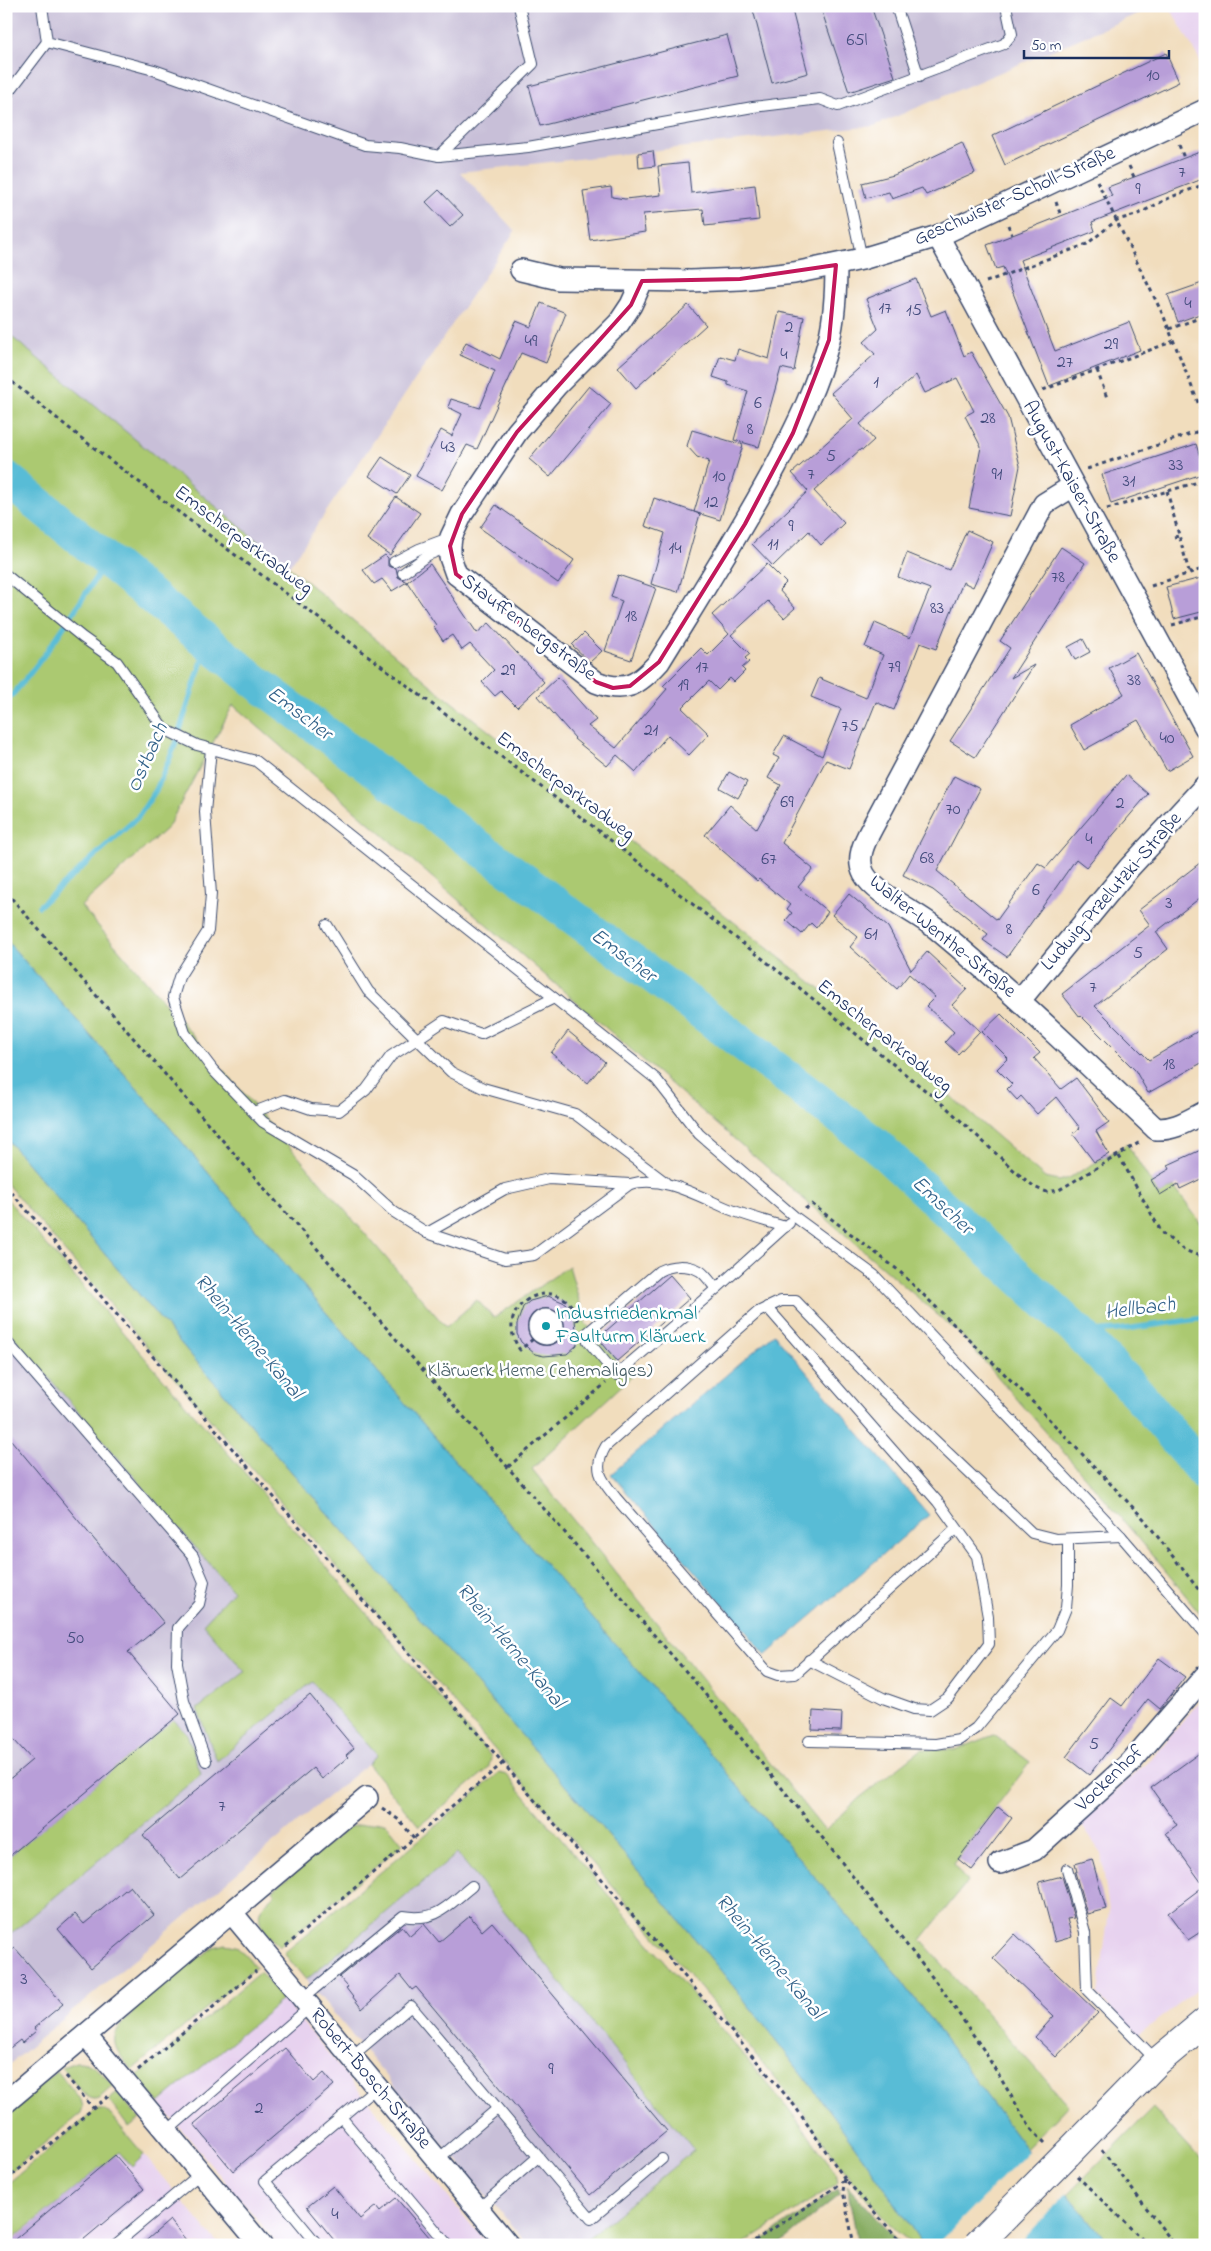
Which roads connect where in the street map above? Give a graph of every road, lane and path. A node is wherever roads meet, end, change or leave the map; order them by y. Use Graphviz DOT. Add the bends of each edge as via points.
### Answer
graph roads {
  1 [pos="42,6"];
  2 [pos="519,6"];
  3 [pos="896,6"];
  4 [pos="1006,6"];
  5 [pos="47,42"];
  6 [pos="919,77"];
  7 [pos="6,96"];
  8 [pos="1205,110"];
  9 [pos="837,143"];
  10 [pos="439,156"];
  11 [pos="1089,164"];
  12 [pos="1205,184"];
  13 [pos="1117,220"];
  14 [pos="938,236"];
  15 [pos="862,259"];
  16 [pos="836,265"];
  17 [pos="521,270"];
  18 [pos="642,281"];
  19 [pos="966,289"];
  20 [pos="1205,316"];
  21 [pos="1169,329"];
  22 [pos="1174,341"];
  23 [pos="1097,370"];
  24 [pos="6,377"];
  25 [pos="1025,397"];
  26 [pos="1107,398"];
  27 [pos="1205,420"];
  28 [pos="1205,429"];
  29 [pos="1205,480"];
  30 [pos="1070,481"];
  31 [pos="1167,491"];
  32 [pos="1090,515"];
  33 [pos="1179,536"];
  34 [pos="1174,537"];
  35 [pos="450,541"];
  36 [pos="394,562"];
  37 [pos="1205,568"];
  38 [pos="1189,572"];
  39 [pos="403,573"];
  40 [pos="6,575"];
  41 [pos="1132,593"];
  42 [pos="1205,616"];
  43 [pos="1152,631"];
  44 [pos="1205,727"];
  45 [pos="211,749"];
  46 [pos="1205,786"];
  47 [pos="6,892"];
  48 [pos="327,925"];
  49 [pos="554,998"];
  50 [pos="1020,1000"];
  51 [pos="417,1039"];
  52 [pos="254,1112"];
  53 [pos="1205,1112"];
  54 [pos="1156,1129"];
  55 [pos="1119,1156"];
  56 [pos="666,1182"];
  57 [pos="630,1184"];
  58 [pos="6,1186"];
  59 [pos="795,1217"];
  60 [pos="785,1227"];
  61 [pos="428,1233"];
  62 [pos="1205,1258"];
  63 [pos="716,1289"];
  64 [pos="767,1307"];
  65 [pos="579,1329"];
  66 [pos="539,1334"];
  67 [pos="6,1341"];
  68 [pos="616,1375"];
  69 [pos="508,1467"];
  70 [pos="956,1529"];
  71 [pos="1121,1536"];
  72 [pos="1068,1539"];
  73 [pos="1205,1598"];
  74 [pos="1205,1633"];
  75 [pos="809,1660"];
  76 [pos="1205,1676"];
  77 [pos="810,1741"];
  78 [pos="206,1761"];
  79 [pos="368,1798"];
  80 [pos="414,1838"];
  81 [pos="1000,1862"];
  82 [pos="1067,1869"];
  83 [pos="472,1886"];
  84 [pos="232,1913"];
  85 [pos="306,2003"];
  86 [pos="1205,2022"];
  87 [pos="86,2036"];
  88 [pos="351,2057"];
  89 [pos="54,2062"];
  90 [pos="1158,2062"];
  91 [pos="376,2088"];
  92 [pos="6,2102"];
  93 [pos="94,2108"];
  94 [pos="498,2109"];
  95 [pos="341,2117"];
  96 [pos="166,2132"];
  97 [pos="1087,2133"];
  98 [pos="538,2157"];
  99 [pos="662,2159"];
  100 [pos="1064,2159"];
  101 [pos="437,2160"];
  102 [pos="201,2173"];
  103 [pos="845,2179"];
  104 [pos="478,2209"];
  105 [pos="115,2245"];
  106 [pos="261,2245"];
  107 [pos="318,2245"];
  108 [pos="448,2245"];
  109 [pos="508,2245"];
  110 [pos="748,2245"];
  111 [pos="854,2245"];
  112 [pos="904,2245"];
  113 [pos="977,2245"];
  114 [pos="1148,2245"];
  115 [pos="1175,2245"];
  1 -- 5 [label="lane"];
  2 -- 10 [label="lane" via="532,64"];
  3 -- 6 [label="lane"];
  4 -- 6 [label="lane" via="1012,34 1004,44"];
  5 -- 7 [label="lane"];
  5 -- 10 [label="lane" via="154,70 365,145"];
  6 -- 10 [label="lane" via="838,106 820,99 763,106 548,144"];
  8 -- 11 [label="street, Geschwister-Scholl-Straße"];
  9 -- 15 [label="lane"];
  11 -- 13 [label="path"];
  11 -- 14 [label="street, Geschwister-Scholl-Straße"];
  12 -- 13 [label="path" via="1171,197 1136,216"];
  13 -- 19 [label="path" via="1087,244"];
  13 -- 21 [label="path"];
  14 -- 15 [label="street, Geschwister-Scholl-Straße"];
  14 -- 19 [label="street, August-Kaiser-Straße"];
  15 -- 16 [label="street, Geschwister-Scholl-Straße"];
  16 -- 18 [label="street, Geschwister-Scholl-Straße" via="740,279"];
  16 -- 35 [label="street, Stauffenbergstraße" via="836,298 829,340 812,392 744,524 659,662 646,676 630,686 613,688 596,682 456,574 450,557"];
  17 -- 18 [label="street, Geschwister-Scholl-Straße" via="559,278"];
  18 -- 35 [label="street" via="619,323 557,385 517,432 462,514"];
  19 -- 25 [label="street, August-Kaiser-Straße"];
  20 -- 21 [label="path"];
  21 -- 22 [label="path"];
  22 -- 23 [label="path"];
  22 -- 27 [label="path"];
  23 -- 25 [label="path"];
  23 -- 26 [label="path"];
  24 -- 55 [label="path, Emscherparkradweg" via="85,441 579,815 791,981 948,1108 1036,1188 1047,1192 1059,1190"];
  25 -- 30 [label="street, August-Kaiser-Straße"];
  28 -- 30 [label="path"];
  29 -- 31 [label="path"];
  30 -- 32 [label="street, August-Kaiser-Straße"];
  30 -- 50 [label="street, Walter-Wenthe-Straße" via="1044,504 874,824 860,859 864,874 878,889 935,927"];
  31 -- 32 [label="path"];
  31 -- 33 [label="path"];
  32 -- 41 [label="street, August-Kaiser-Straße"];
  33 -- 34 [label="path"];
  33 -- 38 [label="path"];
  35 -- 36 [label="lane" via="420,549"];
  35 -- 39 [label="lane"];
  37 -- 38 [label="path"];
  38 -- 41 [label="path"];
  40 -- 45 [label="lane" via="117,662 164,729"];
  41 -- 43 [label="street, August-Kaiser-Straße"];
  42 -- 43 [label="path"];
  43 -- 44 [label="street, August-Kaiser-Straße"];
  45 -- 49 [label="lane" via="256,760"];
  45 -- 52 [label="lane" via="205,812 211,894 208,931 179,977 173,997 185,1033 213,1070"];
  46 -- 50 [label="street, Ludwig-Przelutzki-Straße" via="1128,868"];
  47 -- 69 [label="path"];
  48 -- 51 [label="lane" via="368,991"];
  49 -- 51 [label="lane" via="481,1034 444,1021"];
  49 -- 59 [label="lane" via="656,1079 699,1134"];
  50 -- 54 [label="street, Walter-Wenthe-Straße"];
  51 -- 52 [label="lane" via="391,1056 366,1090 339,1112 311,1109 285,1100"];
  51 -- 56 [label="lane" via="451,1072 483,1088 575,1114"];
  52 -- 61 [label="lane" via="263,1122 354,1175 394,1212"];
  53 -- 54 [label="street" via="1179,1125"];
  54 -- 55 [label="path, Emscherparkradweg"];
  55 -- 62 [label="path" via="1162,1233 1184,1250"];
  56 -- 57 [label="lane"];
  56 -- 60 [label="lane" via="731,1210"];
  57 -- 61 [label="lane" via="549,1179 506,1189"];
  57 -- 61 [label="lane" via="534,1255 505,1259"];
  58 -- 103 [label="path" via="787,2098"];
  59 -- 60 [label="lane"];
  59 -- 71 [label="lane" via="874,1275"];
  59 -- 73 [label="path" via="812,1204 898,1270 1025,1394 1144,1519"];
  60 -- 63 [label="lane"];
  63 -- 68 [label="lane"];
  63 -- 68 [label="lane" via="701,1272 684,1266 669,1266 658,1271 586,1334 588,1341"];
  64 -- 70 [label="lane" via="938,1502"];
  64 -- 72 [label="lane" via="781,1301 796,1301 879,1387 1032,1533"];
  64 -- 75 [label="lane" via="606,1446 599,1458 600,1478 767,1671 778,1675 795,1674"];
  65 -- 66 [label="path" via="572,1308 556,1294 545,1292 524,1300 512,1318 513,1338 520,1350"];
  67 -- 78 [label="lane" via="193,1556 204,1582 199,1604 178,1628 177,1663 184,1701"];
  68 -- 69 [label="path"];
  69 -- 100 [label="path" via="696,1683 822,1836 943,1991 1032,2129"];
  70 -- 75 [label="lane"];
  70 -- 75 [label="lane" via="977,1556 985,1593 990,1644 948,1698 930,1710 914,1709 882,1698"];
  71 -- 72 [label="lane"];
  71 -- 74 [label="lane"];
  72 -- 77 [label="lane" via="1066,1608 1057,1630 976,1728 959,1740 936,1744"];
  76 -- 81 [label="street, Vockenhof" via="1122,1769 1034,1850"];
  79 -- 80 [label="path" via="399,1820"];
  79 -- 84 [label="street"];
  82 -- 90 [label="lane" via="1085,1932 1087,1990"];
  83 -- 85 [label="lane" via="436,1915 403,1916"];
  84 -- 85 [label="street, Robert-Bosch-Straße"];
  84 -- 87 [label="street"];
  85 -- 88 [label="street, Robert-Bosch-Straße"];
  85 -- 96 [label="lane"];
  86 -- 90 [label="main road"];
  87 -- 89 [label="street"];
  87 -- 96 [label="street"];
  88 -- 91 [label="street, Robert-Bosch-Straße"];
  88 -- 94 [label="lane" via="411,2006"];
  89 -- 92 [label="street"];
  89 -- 93 [label="path"];
  90 -- 97 [label="main road"];
  91 -- 95 [label="lane"];
  91 -- 101 [label="street, Robert-Bosch-Straße"];
  94 -- 98 [label="lane"];
  94 -- 101 [label="lane"];
  95 -- 107 [label="lane" via="265,2181"];
  95 -- 108 [label="lane"];
  96 -- 102 [label="street"];
  97 -- 100 [label="main road"];
  97 -- 115 [label="path"];
  98 -- 99 [label="lane" via="591,2219"];
  98 -- 104 [label="lane"];
  100 -- 113 [label="main road, bridge"];
  100 -- 114 [label="path"];
  101 -- 104 [label="street, Robert-Bosch-Straße"];
  102 -- 105 [label="lane"];
  102 -- 106 [label="street"];
  103 -- 110 [label="path"];
  103 -- 111 [label="path" via="843,2191"];
  103 -- 112 [label="path"];
  104 -- 109 [label="street, Robert-Bosch-Straße"];
}
